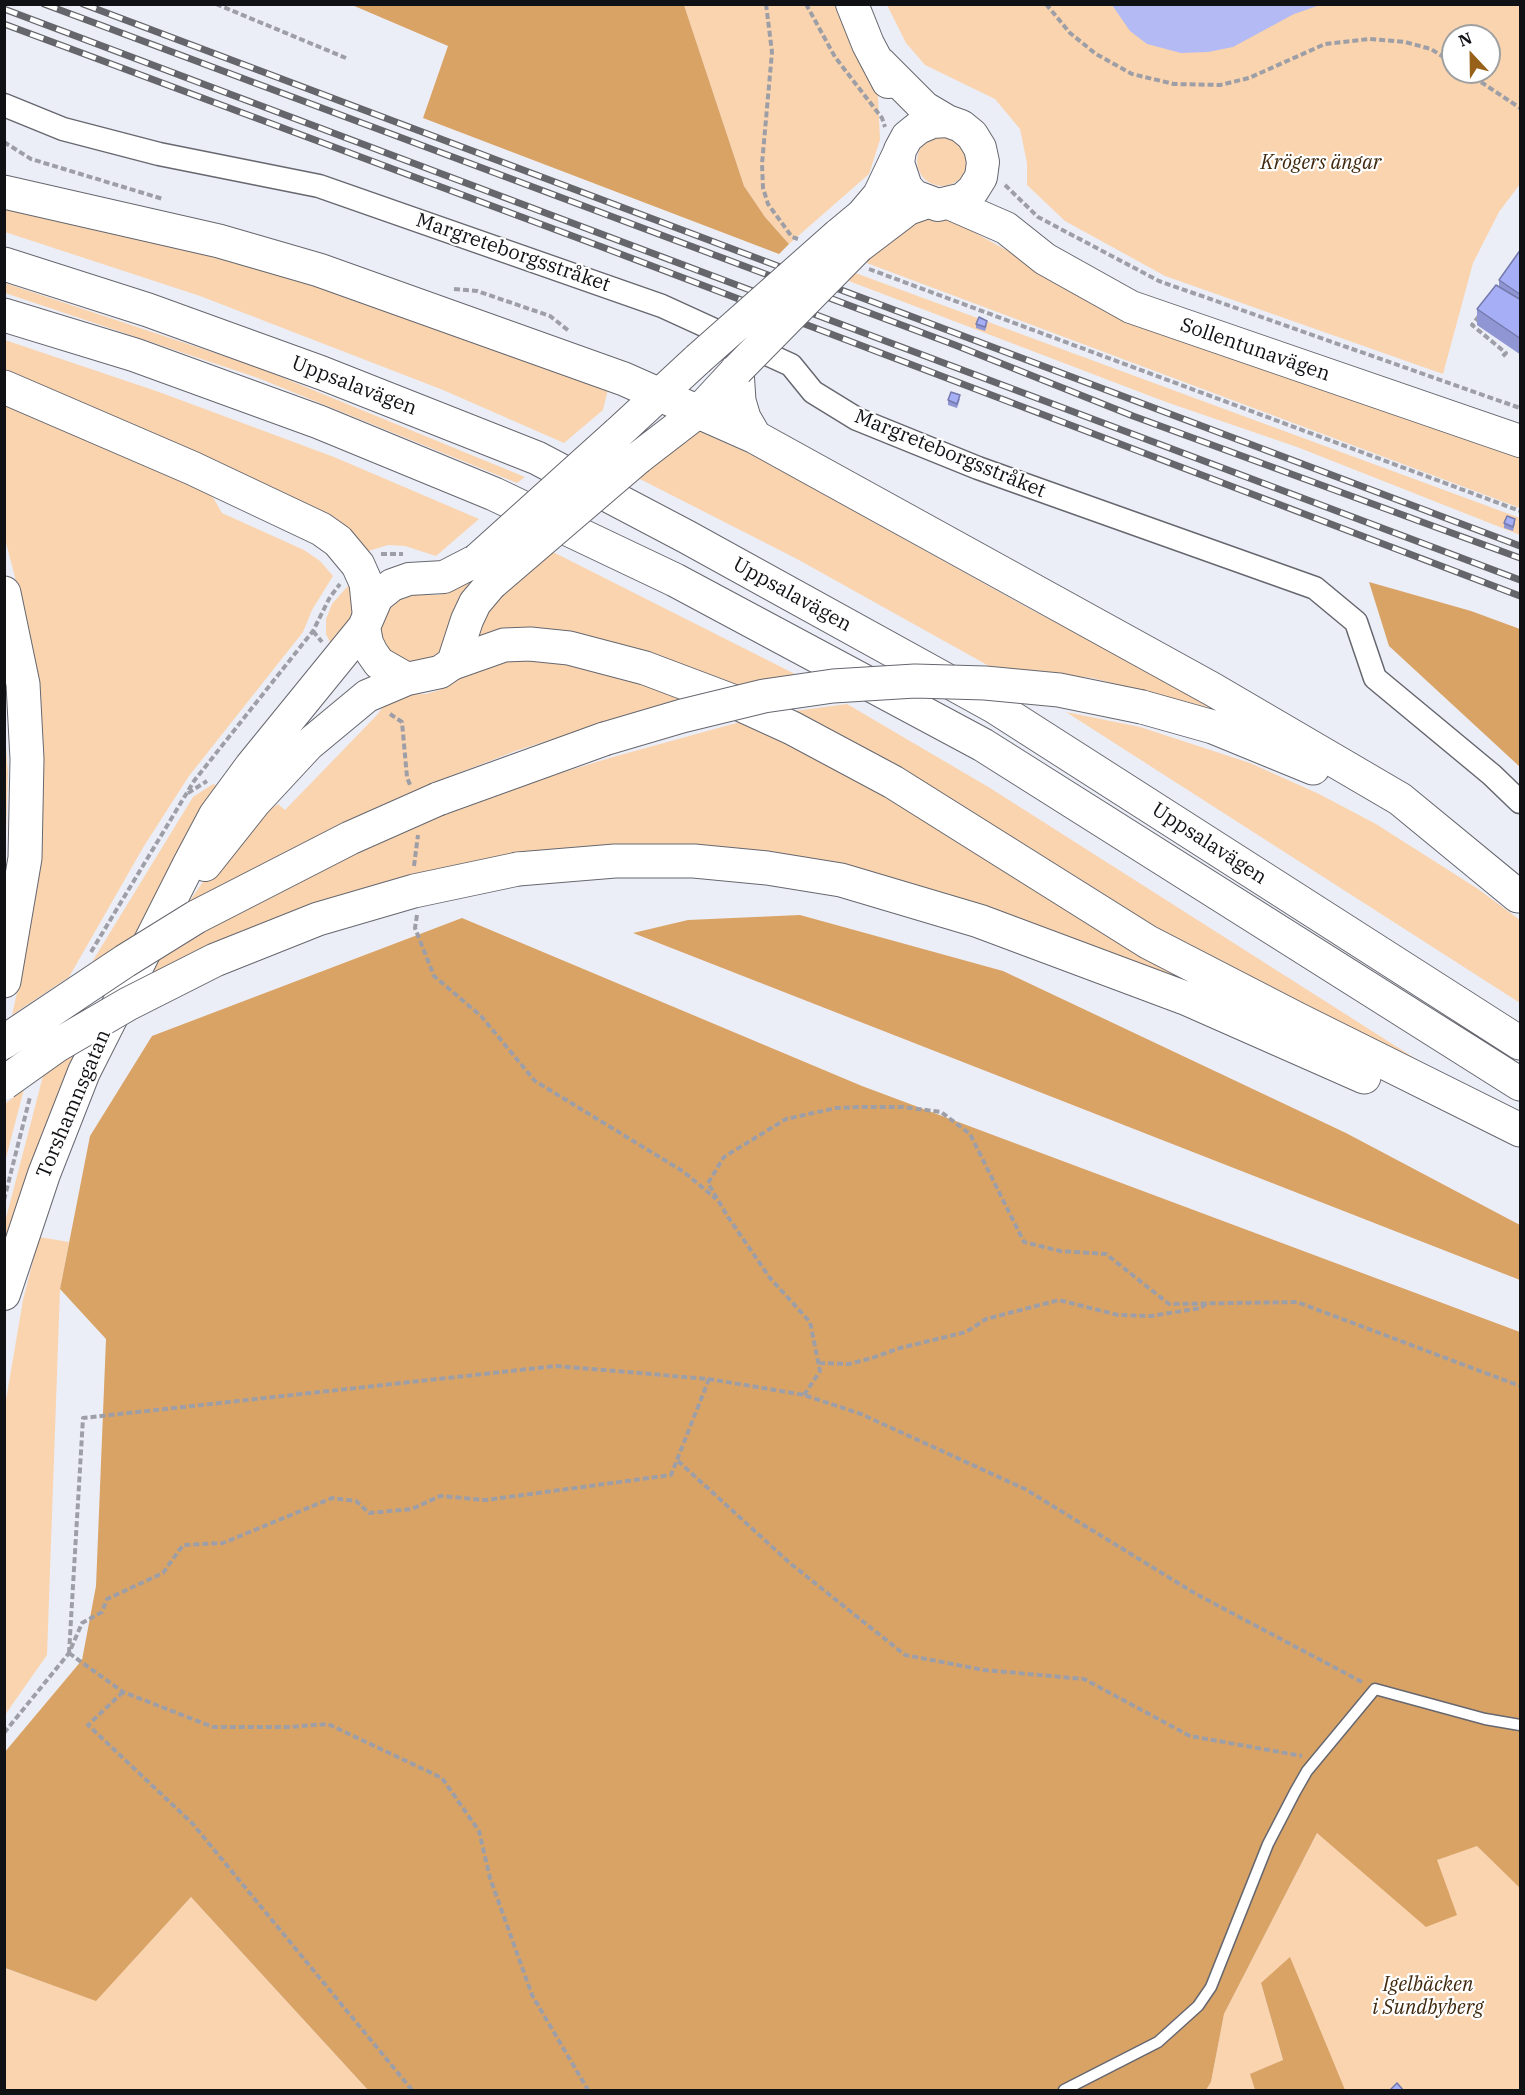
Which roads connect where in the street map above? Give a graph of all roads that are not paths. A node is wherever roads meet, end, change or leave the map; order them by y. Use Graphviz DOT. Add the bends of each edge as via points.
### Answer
graph roads {
  1 [pos="852,4"];
  2 [pos="880,63"];
  3 [pos="4,105"];
  4 [pos="947,122"];
  5 [pos="899,142"];
  6 [pos="992,177"];
  7 [pos="4,192"];
  8 [pos="938,203"];
  9 [pos="1006,228"];
  10 [pos="853,249"];
  11 [pos="4,264"];
  12 [pos="4,315"];
  13 [pos="737,370"];
  14 [pos="4,387"];
  15 [pos="660,394"];
  16 [pos="699,411"];
  17 [pos="755,437"];
  18 [pos="1521,441"];
  19 [pos="484,572"];
  20 [pos="4,593"];
  21 [pos="366,619"];
  22 [pos="453,663"];
  23 [pos="407,679"];
  24 [pos="1521,802"];
  25 [pos="1519,897"];
  26 [pos="162,921"];
  27 [pos="4,981"];
  28 [pos="4,1042"];
  29 [pos="1521,1043"];
  30 [pos="4,1083"];
  31 [pos="1521,1084"];
  32 [pos="1521,1130"];
  33 [pos="1521,1151"];
  34 [pos="4,1294"];
  35 [pos="1521,1725"];
  36 [pos="1064,2091"];
  1 -- 2 [label="street, Sollentunavägen"];
  2 -- 4 [label="street, Sollentunavägen" via="925,108"];
  2 -- 5 [label="street, Sollentunavägen" via="904,117"];
  3 -- 24 [label="street, Margreteborgsstråket" via="74,132 319,186 662,306 791,365 813,392 857,419 978,468 1315,588 1356,622 1376,678"];
  4 -- 5 [label="street" via="925,125"];
  4 -- 6 [label="street, Sollentunavägen" via="972,135"];
  5 -- 8 [label="street, Sollentunavägen" via="899,169 906,187"];
  5 -- 10 [label="street" via="879,195 862,215"];
  6 -- 8 [label="street" via="973,190"];
  6 -- 9 [label="street, Sollentunavägen" via="985,192"];
  7 -- 15 [label="highway" via="219,241 319,270"];
  8 -- 9 [label="street, Sollentunavägen"];
  8 -- 10 [label="street" via="908,208"];
  9 -- 18 [label="street, Sollentunavägen" via="1045,259 1131,307"];
  10 -- 13 [label="street, bridge"];
  10 -- 15 [label="street, bridge" via="698,359"];
  11 -- 29 [label="highway, Uppsalavägen" via="322,373 537,458 995,707"];
  12 -- 31 [label="highway, Uppsalavägen" via="135,355 319,422 494,494 675,580 983,745"];
  13 -- 16 [label="street"];
  13 -- 17 [label="highway" via="739,401"];
  14 -- 21 [label="highway" via="321,529 338,541 358,565 366,583"];
  15 -- 16 [label="highway"];
  15 -- 19 [label="street, bridge"];
  16 -- 17 [label="highway"];
  16 -- 19 [label="street, bridge"];
  17 -- 25 [label="highway" via="1212,689 1400,799"];
  19 -- 21 [label="street, Torshamnsgatan" via="409,579 392,585 377,597"];
  19 -- 22 [label="street"];
  20 -- 27 [label="highway" via="23,684 27,759 25,858"];
  21 -- 23 [label="street" via="367,643 379,663"];
  21 -- 26 [label="street, Torshamnsgatan" via="215,815"];
  22 -- 23 [label="street, Torshamnsgatan" via="440,672"];
  22 -- 32 [label="highway" via="504,645 569,648 645,668 735,702 893,782 1148,942"];
  23 -- 26 [label="street, Torshamnsgatan" via="367,696 308,746 255,802"];
  25 -- 28 [label="highway, bridge" via="1357,790 1293,758 1213,727 1059,690 915,681 833,686 764,696 682,716 604,739 438,799 350,838 196,917"];
  26 -- 34 [label="street, Torshamnsgatan" via="84,1072 44,1174"];
  30 -- 33 [label="highway, bridge" via="56,1046 128,1004 215,960 318,919 403,894 519,869 615,861 694,861 841,880 979,921 1185,998 1342,1066"];
  35 -- 36 [label="lane" via="1376,1689 1317,1759 1295,1792 1268,1844 1211,1987 1198,2006 1158,2042"];
}
